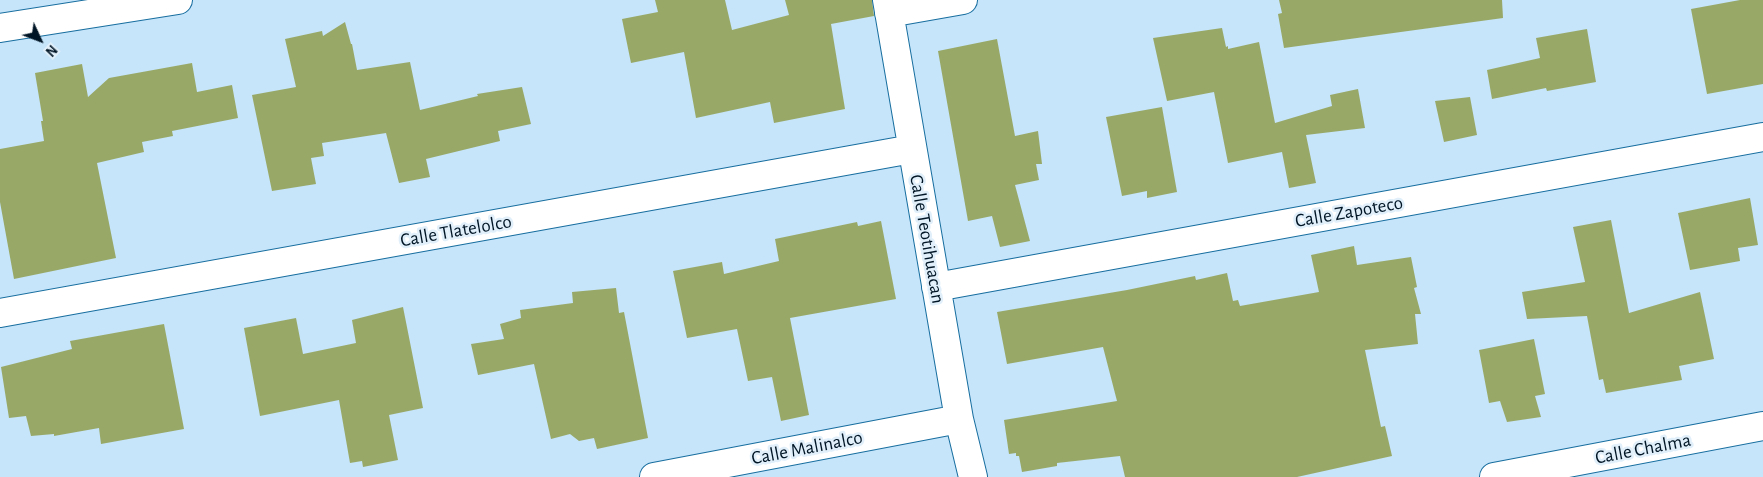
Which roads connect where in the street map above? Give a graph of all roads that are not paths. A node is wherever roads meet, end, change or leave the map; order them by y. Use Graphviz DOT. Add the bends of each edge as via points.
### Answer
graph roads {
  1 [pos="178,0"];
  2 [pos="962,0"];
  3 [pos="888,7"];
  4 [pos="0,28"];
  5 [pos="1763,137"];
  6 [pos="912,149"];
  7 [pos="936,287"];
  8 [pos="0,312"];
  9 [pos="960,419"];
  10 [pos="1763,426"];
  11 [pos="1543,473"];
  12 [pos="654,477"];
  13 [pos="973,477"];
  14 [pos="1494,477"];
  1 -- 4 [label="street"];
  2 -- 3 [label="street"];
  3 -- 6 [label="street, Calle Teotihuacan"];
  5 -- 7 [label="street, Calle Zapoteco"];
  6 -- 7 [label="street, Calle Teotihuacan"];
  6 -- 8 [label="street, Calle Tlatelolco"];
  7 -- 9 [label="street, Calle Teotihuacan"];
  9 -- 12 [label="street, Calle Malinalco"];
  9 -- 13 [label="street, Calle Teotihuacan"];
  10 -- 11 [label="street, Calle Chalma"];
  11 -- 14 [label="street, Calle Chalma"];
}
